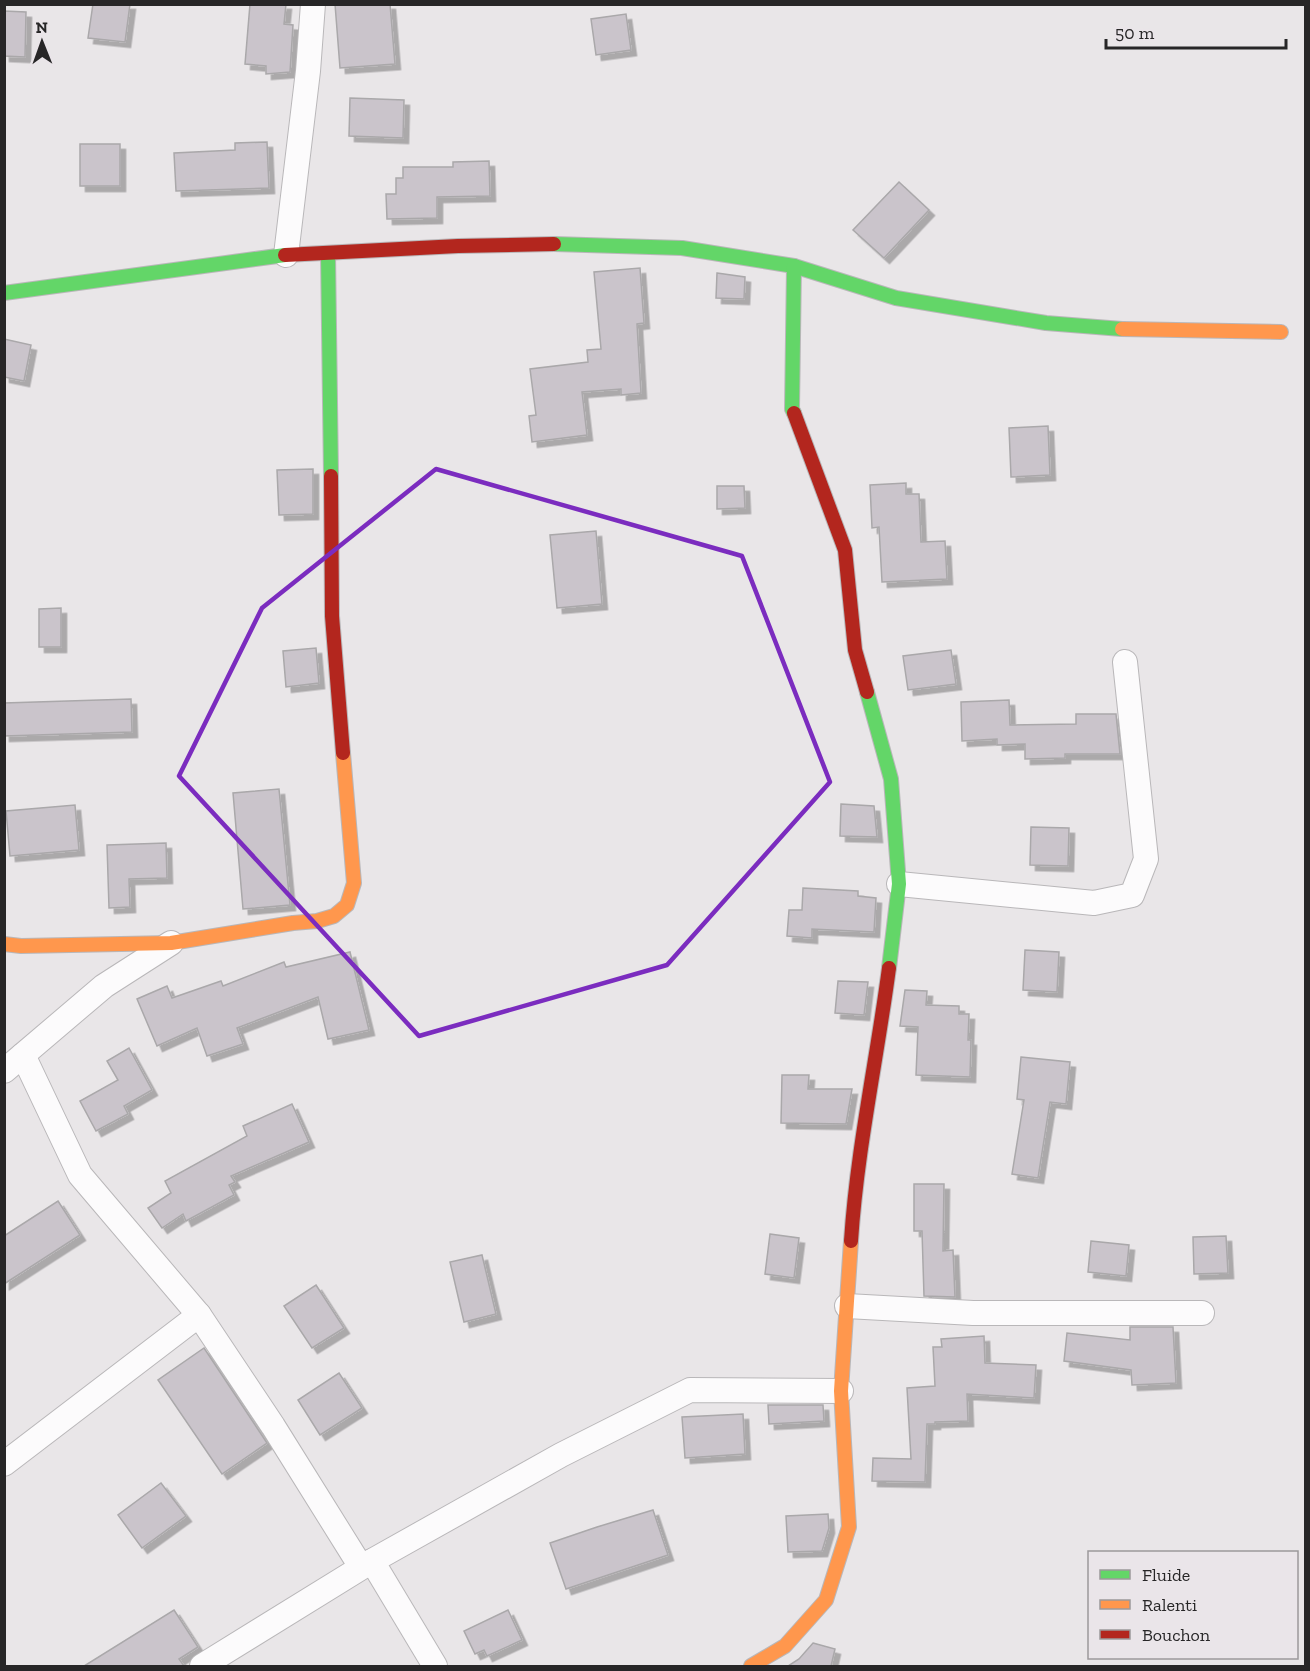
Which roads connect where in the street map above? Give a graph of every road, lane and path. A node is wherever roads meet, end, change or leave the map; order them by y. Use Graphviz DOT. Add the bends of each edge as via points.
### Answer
graph roads {
  1 [pos="313,4"];
  2 [pos="328,253"];
  3 [pos="286,255"];
  4 [pos="794,266"];
  5 [pos="4,292"];
  6 [pos="1281,332"];
  7 [pos="1125,662"];
  8 [pos="899,884"];
  9 [pos="171,943"];
  10 [pos="4,945"];
  11 [pos="23,1055"];
  12 [pos="4,1071"];
  13 [pos="847,1306"];
  14 [pos="1202,1313"];
  15 [pos="199,1315"];
  16 [pos="841,1391"];
  17 [pos="4,1464"];
  18 [pos="367,1564"];
  19 [pos="202,1666"];
  20 [pos="435,1666"];
  21 [pos="751,1666"];
  1 -- 3 [label="street"];
  2 -- 3 [label="street"];
  2 -- 4 [label="street" via="570,244 682,248"];
  2 -- 9 [label="street" via="332,616 354,883 347,905 334,916"];
  3 -- 5 [label="street"];
  4 -- 6 [label="street" via="896,298 1046,323 1132,330"];
  4 -- 8 [label="street" via="792,409 845,550 855,650 891,779"];
  7 -- 8 [label="street" via="1146,859 1132,895 1094,903"];
  8 -- 13 [label="street" via="854,1194"];
  9 -- 10 [label="street"];
  9 -- 11 [label="street" via="105,986"];
  11 -- 12 [label="street"];
  11 -- 15 [label="street" via="80,1175"];
  13 -- 14 [label="street" via="973,1313"];
  13 -- 16 [label="street"];
  15 -- 17 [label="street"];
  15 -- 18 [label="street"];
  16 -- 18 [label="street" via="690,1390 561,1455"];
  16 -- 21 [label="street" via="849,1527 826,1600 785,1646"];
  18 -- 19 [label="street"];
  18 -- 20 [label="street"];
}
